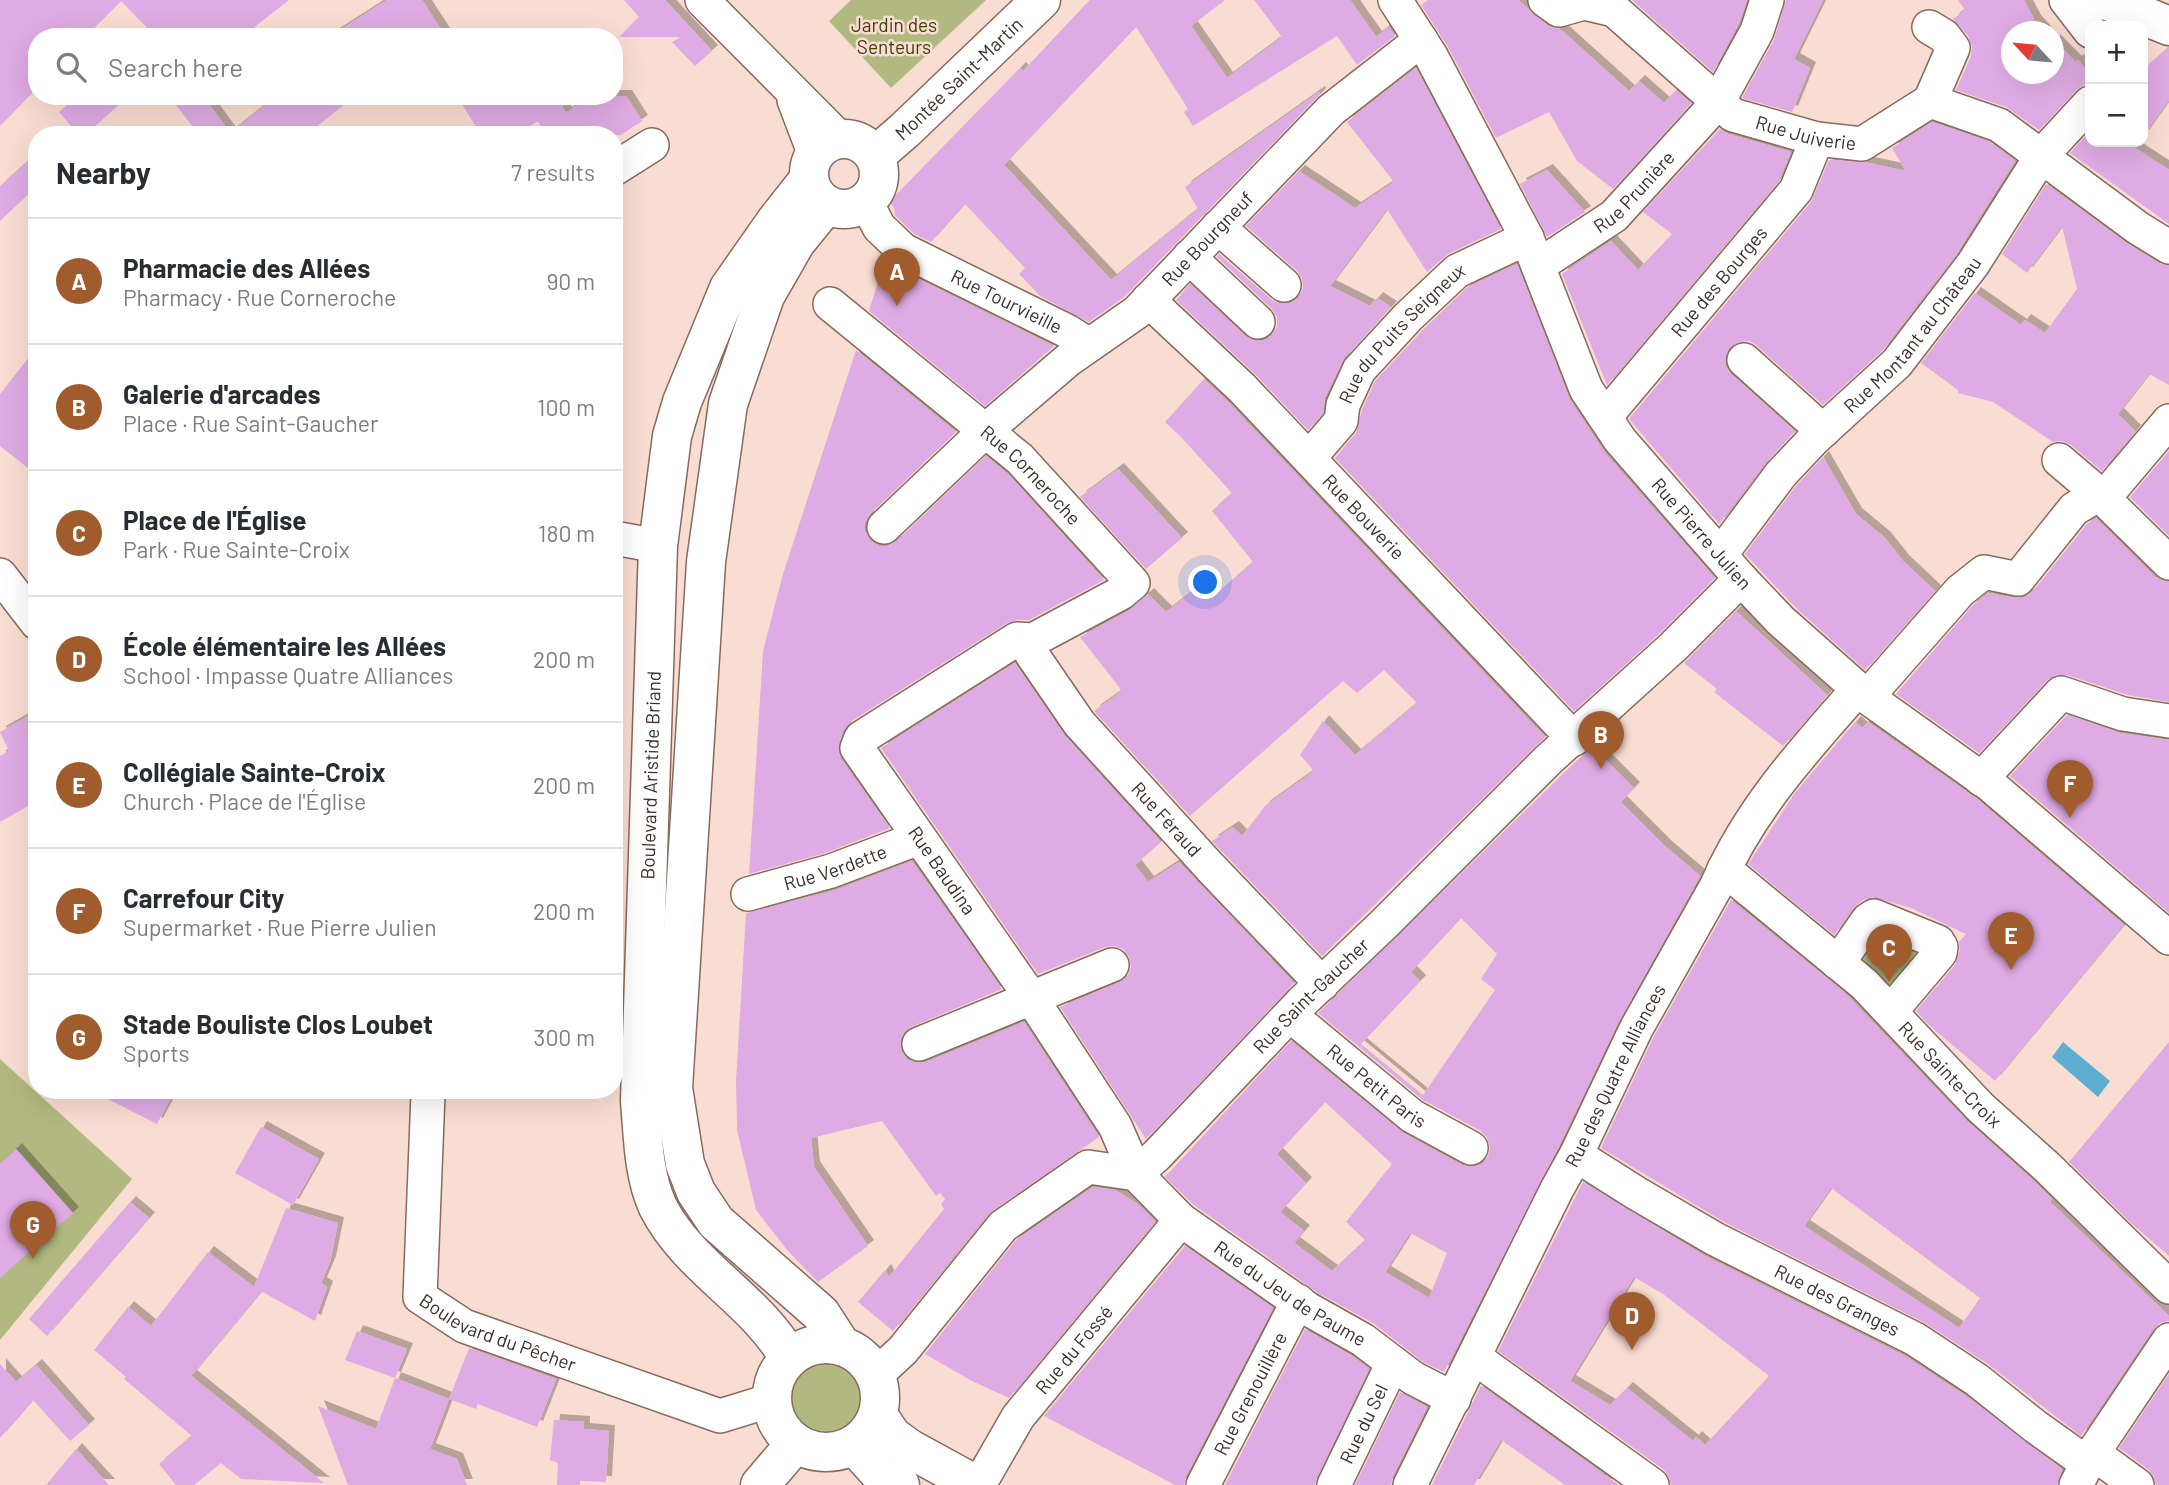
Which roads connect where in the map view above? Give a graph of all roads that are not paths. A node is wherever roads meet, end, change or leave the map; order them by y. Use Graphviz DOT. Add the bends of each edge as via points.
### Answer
graph roads {
  1 [pos="702,0"];
  2 [pos="1010,0"];
  3 [pos="1041,0"];
  4 [pos="1395,0"];
  5 [pos="1545,0"];
  6 [pos="1767,0"];
  7 [pos="2066,0"];
  8 [pos="2105,0"];
  9 [pos="2085,25"];
  10 [pos="2169,26"];
  11 [pos="1929,27"];
  12 [pos="1421,40"];
  13 [pos="1930,101"];
  14 [pos="1718,102"];
  15 [pos="2085,108"];
  16 [pos="1817,139"];
  17 [pos="652,145"];
  18 [pos="2042,155"];
  19 [pos="837,162"];
  20 [pos="623,163"];
  21 [pos="866,202"];
  22 [pos="1218,227"];
  23 [pos="2169,247"];
  24 [pos="1532,252"];
  25 [pos="1189,257"];
  26 [pos="1284,285"];
  27 [pos="1148,300"];
  28 [pos="830,304"];
  29 [pos="1258,322"];
  30 [pos="1089,345"];
  31 [pos="1744,360"];
  32 [pos="1605,417"];
  33 [pos="2169,421"];
  34 [pos="985,431"];
  35 [pos="1823,431"];
  36 [pos="1309,458"];
  37 [pos="2059,460"];
  38 [pos="2101,497"];
  39 [pos="884,527"];
  40 [pos="623,540"];
  41 [pos="658,546"];
  42 [pos="2169,563"];
  43 [pos="1731,567"];
  44 [pos="0,575"];
  45 [pos="28,611"];
  46 [pos="1033,640"];
  47 [pos="1863,693"];
  48 [pos="2169,721"];
  49 [pos="1574,739"];
  50 [pos="1981,779"];
  51 [pos="919,838"];
  52 [pos="1724,869"];
  53 [pos="748,894"];
  54 [pos="2169,938"];
  55 [pos="1838,963"];
  56 [pos="1112,965"];
  57 [pos="1322,984"];
  58 [pos="1032,999"];
  59 [pos="1891,1011"];
  60 [pos="1290,1015"];
  61 [pos="919,1044"];
  62 [pos="628,1055"];
  63 [pos="428,1099"];
  64 [pos="1471,1148"];
  65 [pos="1576,1155"];
  66 [pos="1136,1174"];
  67 [pos="1181,1220"];
  68 [pos="2169,1287"];
  69 [pos="1298,1301"];
  70 [pos="2169,1340"];
  71 [pos="841,1345"];
  72 [pos="1475,1357"];
  73 [pos="789,1358"];
  74 [pos="1394,1363"];
  75 [pos="876,1375"];
  76 [pos="1454,1399"];
  77 [pos="772,1400"];
  78 [pos="878,1415"];
  79 [pos="796,1443"];
  80 [pos="854,1445"];
  81 [pos="2086,1467"];
  82 [pos="760,1485"];
  83 [pos="900,1485"];
  84 [pos="978,1485"];
  85 [pos="1203,1485"];
  86 [pos="1334,1485"];
  87 [pos="1410,1485"];
  88 [pos="1652,1485"];
  89 [pos="2137,1485"];
  1 -- 19 [label="street" via="791,91"];
  2 -- 19 [label="main road, Montée Saint-Martin"];
  3 -- 19 [label="main road, Montée Saint-Martin"];
  4 -- 12 [label="street, Rue Pierre Julien"];
  5 -- 14 [label="street, Rue Juiverie" via="1559,10 1584,3 1614,10"];
  6 -- 14 [label="street, Rue Prunière" via="1757,31"];
  7 -- 9 [label="street"];
  8 -- 10 [label="main road"];
  11 -- 13 [label="street" via="1952,48"];
  12 -- 22 [label="street, Rue Bourgneuf" via="1331,110"];
  12 -- 24 [label="street, Rue Pierre Julien"];
  13 -- 16 [label="street, Rue Juiverie" via="1862,144"];
  13 -- 18 [label="street" via="1999,125"];
  14 -- 16 [label="street, Rue Juiverie" via="1733,115"];
  14 -- 24 [label="street, Rue Prunière" via="1614,216"];
  15 -- 18 [label="street, Rue Montant au Château"];
  16 -- 32 [label="street, Rue des Bourges" via="1796,190"];
  17 -- 20 [label="street"];
  18 -- 23 [label="street"];
  18 -- 35 [label="street, Rue Montant au Château" via="1973,264 1897,363"];
  19 -- 21 [label="main road" via="840,209"];
  19 -- 41 [label="main road, Boulevard Aristide Briand" via="776,221 729,288 671,436"];
  19 -- 71 [label="main road, Boulevard Aristide Briand" via="765,296 728,404 706,562 673,1088 685,1164 696,1192 716,1222 821,1314"];
  21 -- 30 [label="street, Rue Tourvieille" via="879,228 903,250"];
  22 -- 25 [label="street, Rue Bourgneuf"];
  22 -- 26 [label="street"];
  24 -- 32 [label="street, Rue Pierre Julien" via="1586,389"];
  24 -- 36 [label="street, Rue du Puits Seigneux" via="1457,271 1359,370 1341,421"];
  25 -- 27 [label="street, Rue Bourgneuf"];
  25 -- 29 [label="street"];
  27 -- 30 [label="street, Rue Bourgneuf"];
  27 -- 36 [label="street, Rue Bouverie"];
  28 -- 34 [label="street, Rue Corneroche"];
  30 -- 34 [label="street, Rue Bourgneuf"];
  31 -- 35 [label="street"];
  32 -- 43 [label="street, Rue Pierre Julien"];
  33 -- 38 [label="street"];
  34 -- 39 [label="street, Rue Bourgneuf"];
  34 -- 46 [label="street, Rue Corneroche" via="1020,459 1133,583"];
  35 -- 43 [label="street, Rue Montant au Château" via="1781,474"];
  36 -- 49 [label="street, Rue Bouverie"];
  37 -- 38 [label="street"];
  38 -- 42 [label="street"];
  38 -- 47 [label="street, Rue des Quatre Alliances" via="2074,509 2018,579 1984,572 1960,591"];
  40 -- 41 [label="street"];
  41 -- 62 [label="main road, Boulevard Aristide Briand"];
  43 -- 47 [label="street, Rue Pierre Julien" via="1780,620"];
  43 -- 49 [label="street, Rue Saint-Gaucher" via="1673,647"];
  44 -- 45 [label="street"];
  46 -- 51 [label="street, Rue Baudina" via="1017,639 861,738 857,748"];
  46 -- 57 [label="street, Rue Féraud" via="1031,653 1079,723"];
  47 -- 50 [label="street, Rue Pierre Julien"];
  47 -- 52 [label="street, Rue des Quatre Alliances" via="1792,764"];
  48 -- 50 [label="street" via="2123,714 2061,693"];
  49 -- 57 [label="street, Rue Saint-Gaucher"];
  50 -- 54 [label="street, Rue Pierre Julien"];
  51 -- 53 [label="street, Rue Verdette" via="831,871"];
  51 -- 58 [label="street, Rue Baudina"];
  52 -- 55 [label="street, Rue Sainte-Croix"];
  52 -- 65 [label="street, Rue des Quatre Alliances" via="1636,1028"];
  55 -- 59 [label="street, Rue Sainte-Croix"];
  55 -- 59 [label="street" via="1874,916 1938,942 1940,953"];
  56 -- 58 [label="street"];
  57 -- 60 [label="street, Rue Saint-Gaucher"];
  58 -- 61 [label="street"];
  58 -- 66 [label="street, Rue Baudina" via="1115,1126"];
  59 -- 68 [label="street, Rue Sainte-Croix" via="1981,1108"];
  60 -- 64 [label="street, Rue Petit Paris" via="1412,1116"];
  60 -- 66 [label="street, Rue Saint-Gaucher"];
  62 -- 73 [label="main road, Boulevard Aristide Briand" via="658,1207 686,1247 756,1312"];
  63 -- 77 [label="street, Boulevard du Pêcher" via="420,1297 464,1326 720,1416"];
  65 -- 72 [label="street, Rue des Quatre Alliances"];
  65 -- 81 [label="street, Rue des Granges" via="1715,1239 1915,1339 1977,1380"];
  66 -- 67 [label="street, Rue du Jeu de Paume"];
  66 -- 75 [label="street" via="1088,1167 1003,1226 903,1350"];
  67 -- 69 [label="street, Rue du Jeu de Paume"];
  67 -- 84 [label="street, Rue du Fossé" via="1018,1417"];
  69 -- 74 [label="street, Rue du Jeu de Paume"];
  69 -- 85 [label="street, Rue Grenouillère"];
  70 -- 81 [label="street"];
  71 -- 73 [label="main road" via="814,1345"];
  71 -- 75 [label="main road" via="862,1356"];
  72 -- 76 [label="street, Rue des Quatre Alliances"];
  72 -- 88 [label="street"];
  73 -- 77 [label="main road" via="776,1377"];
  74 -- 76 [label="street, Rue du Jeu de Paume"];
  74 -- 86 [label="street, Rue du Sel"];
  75 -- 78 [label="main road" via="881,1395"];
  76 -- 87 [label="street, Rue des Quatre Alliances"];
  77 -- 79 [label="main road" via="779,1424"];
  78 -- 80 [label="main road" via="869,1432"];
  78 -- 84 [label="main road" via="892,1436 910,1449"];
  79 -- 80 [label="main road" via="819,1452"];
  79 -- 82 [label="main road"];
  80 -- 83 [label="main road" via="881,1475"];
  81 -- 89 [label="street, Rue des Granges"];
}
